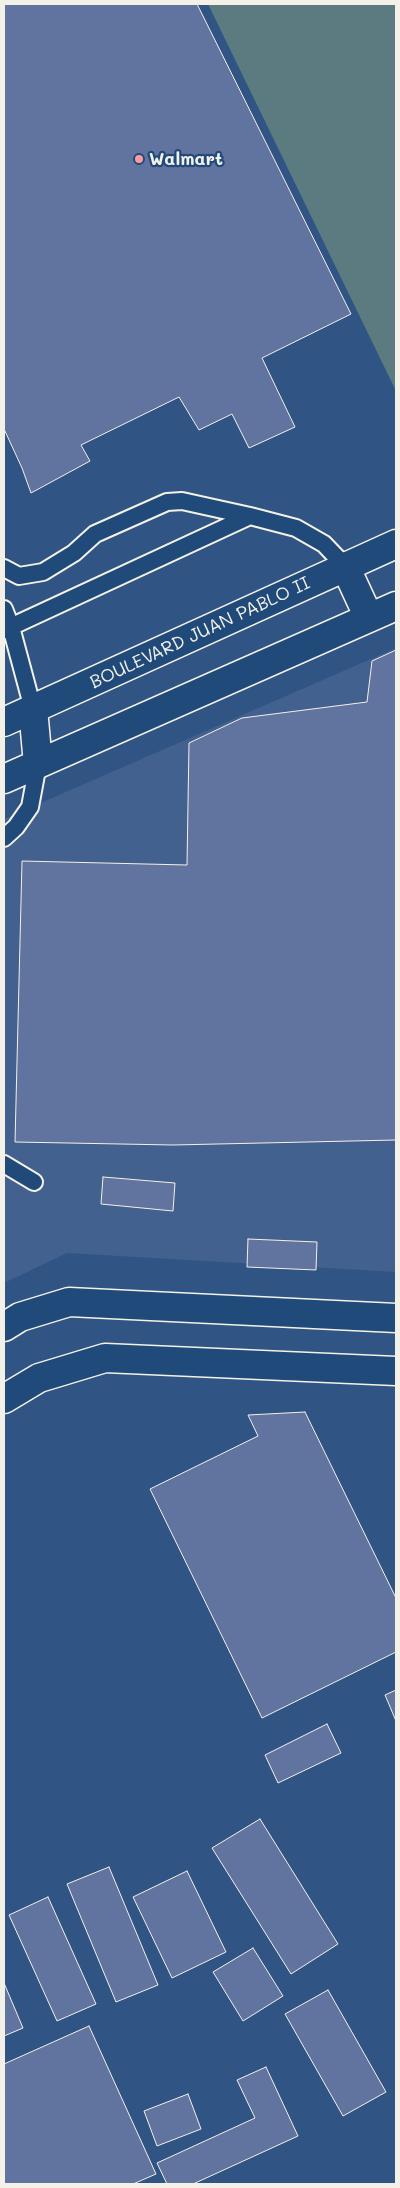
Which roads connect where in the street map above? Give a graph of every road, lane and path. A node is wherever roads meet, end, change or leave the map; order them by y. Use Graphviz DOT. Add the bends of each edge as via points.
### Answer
graph roads {
  1 [pos="250,516"];
  2 [pos="396,544"];
  3 [pos="345,566"];
  4 [pos="4,568"];
  5 [pos="396,606"];
  6 [pos="4,609"];
  7 [pos="369,618"];
  8 [pos="7,628"];
  9 [pos="33,710"];
  10 [pos="4,722"];
  11 [pos="38,764"];
  12 [pos="4,779"];
  13 [pos="4,838"];
  14 [pos="4,1164"];
  15 [pos="34,1182"];
  16 [pos="396,1318"];
  17 [pos="4,1327"];
  18 [pos="396,1371"];
  19 [pos="4,1399"];
  1 -- 3 [label="lane" via="296,528 324,544"];
  1 -- 4 [label="lane" via="182,501 167,502 95,534 74,553 44,572 19,576"];
  1 -- 8 [label="lane"];
  2 -- 3 [label="street, BOULEVARD JUAN PABLO II"];
  3 -- 7 [label="street"];
  3 -- 9 [label="street, BOULEVARD JUAN PABLO II"];
  5 -- 7 [label="street"];
  6 -- 8 [label="lane"];
  7 -- 11 [label="street"];
  8 -- 9 [label="lane"];
  9 -- 10 [label="street, BOULEVARD JUAN PABLO II"];
  9 -- 11 [label="street"];
  11 -- 12 [label="street"];
  11 -- 13 [label="lane" via="30,807"];
  14 -- 15 [label="lane"];
  16 -- 17 [label="street" via="69,1302 20,1317"];
  18 -- 19 [label="street" via="105,1358 39,1378"];
}
